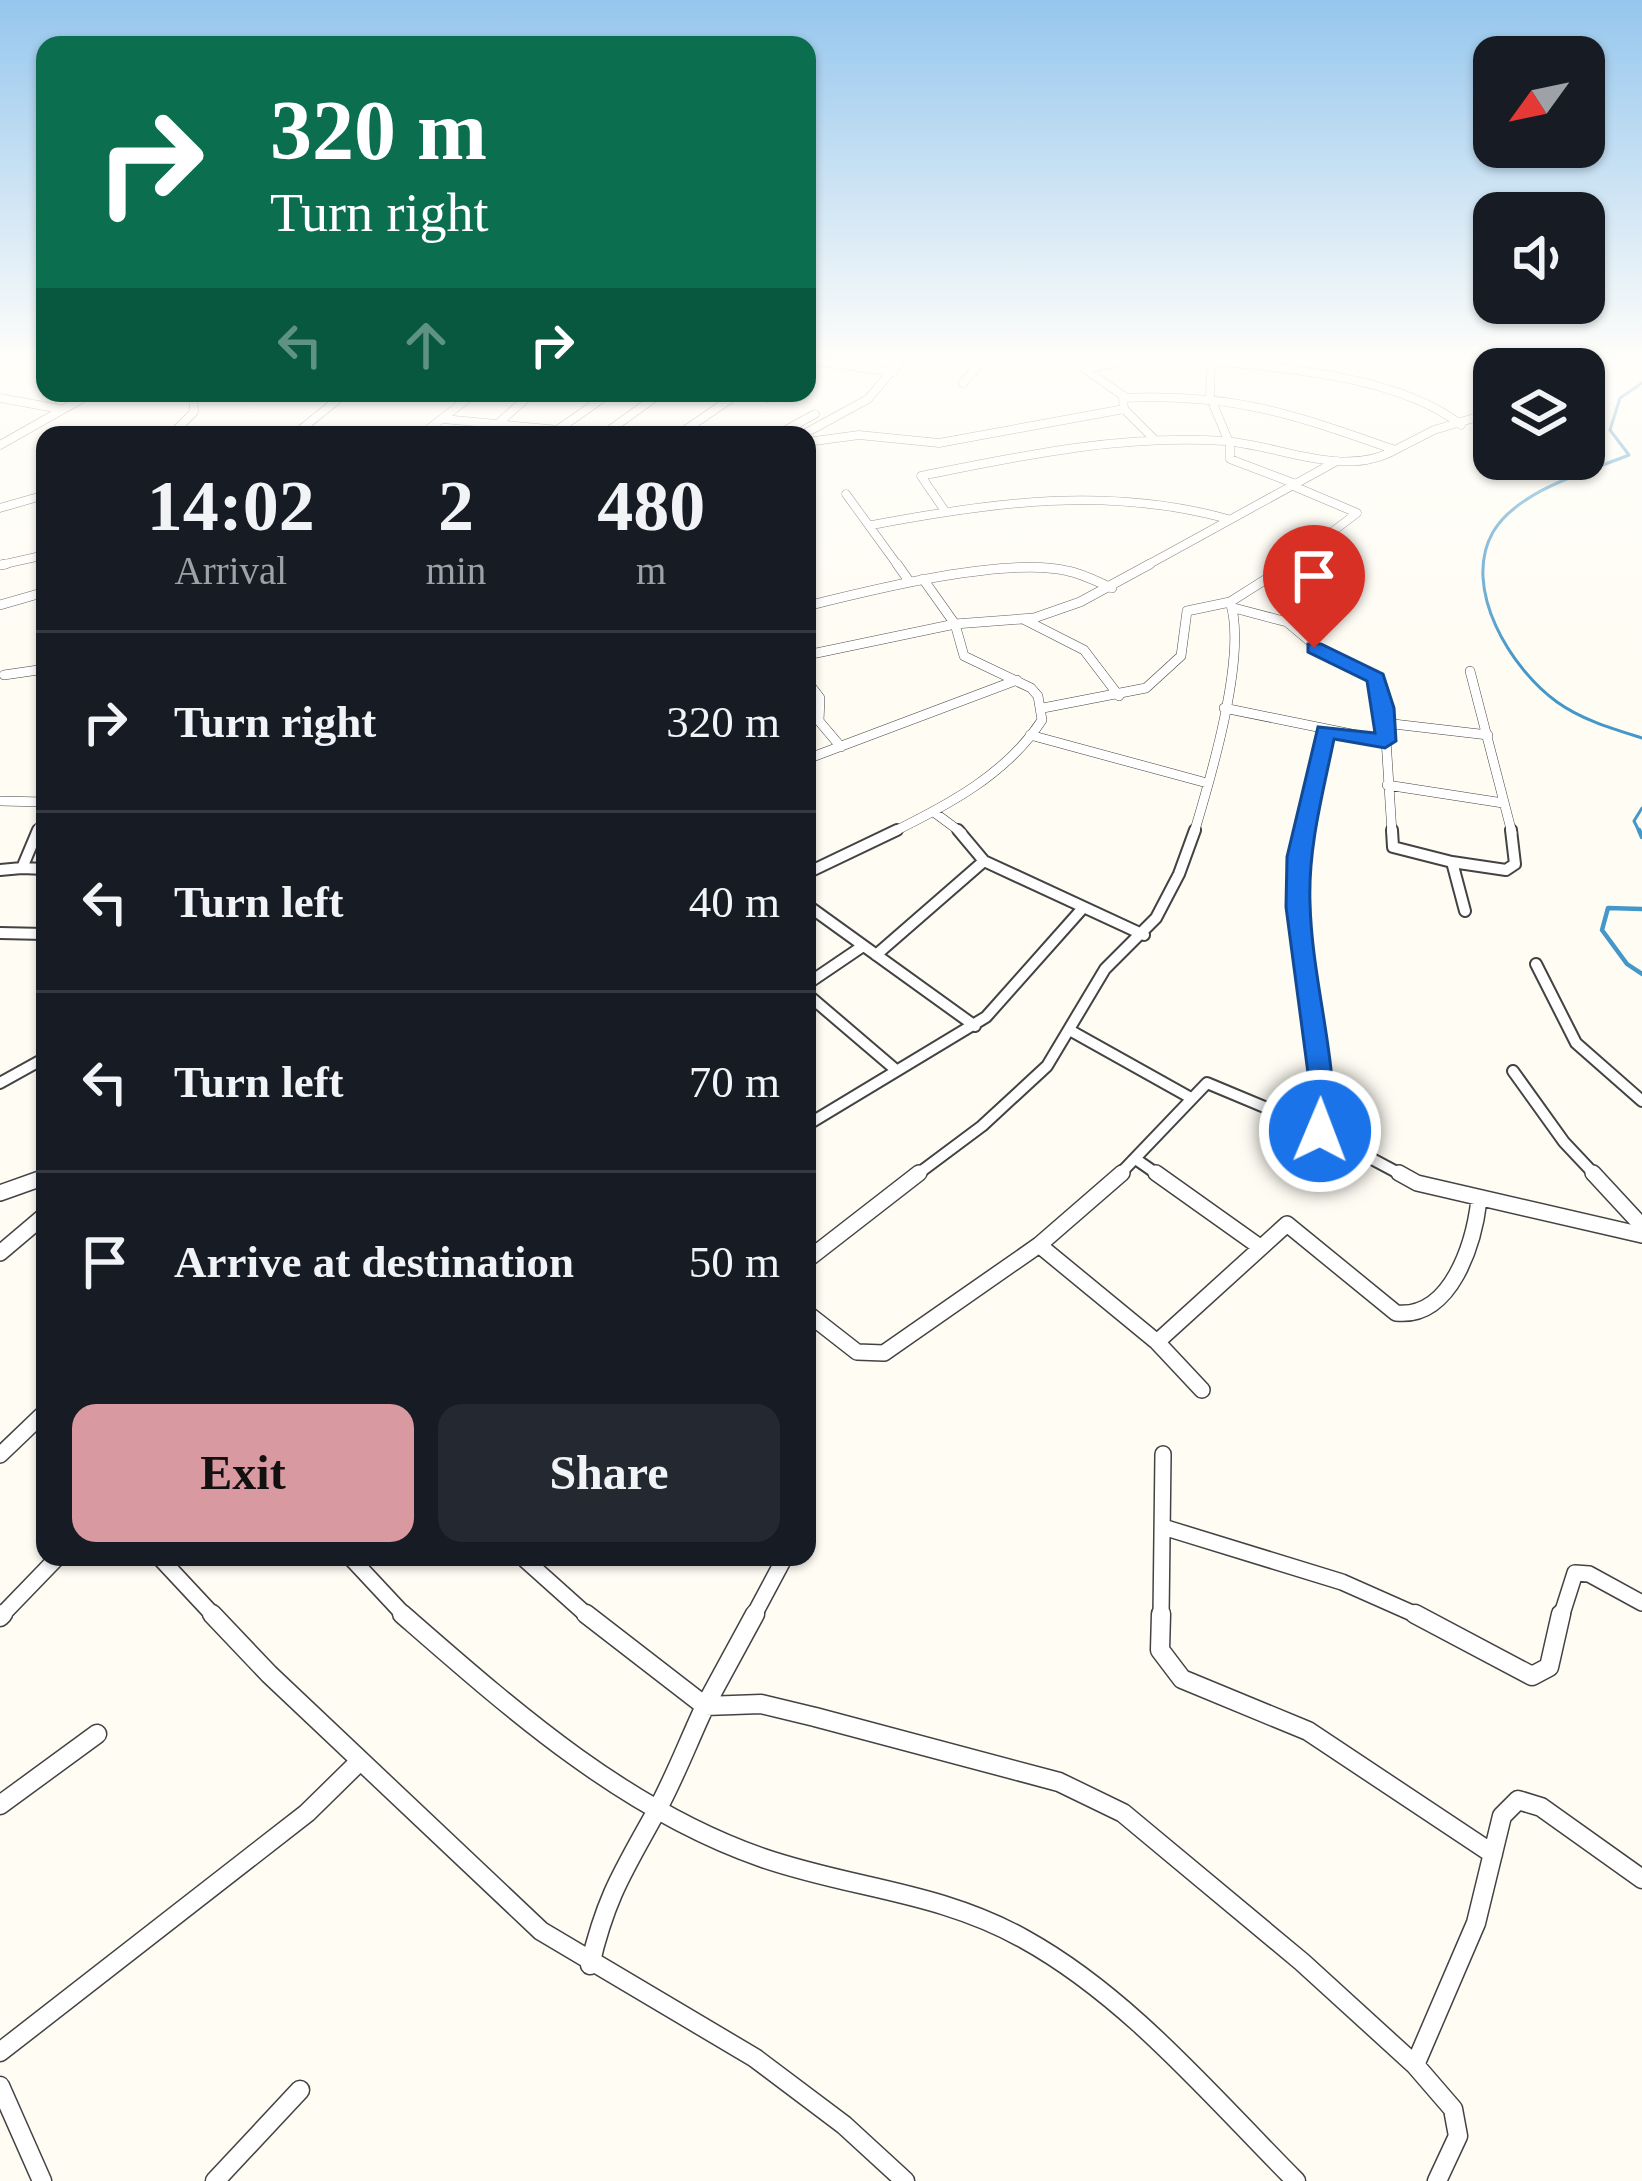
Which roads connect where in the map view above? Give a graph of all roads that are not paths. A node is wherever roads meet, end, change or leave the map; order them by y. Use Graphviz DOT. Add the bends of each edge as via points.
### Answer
graph roads {
  1 [pos="1026,460"];
  2 [pos="1232,460"];
  3 [pos="1332,460"];
  4 [pos="1380,460"];
  5 [pos="1337,461"];
  6 [pos="1292,484"];
  7 [pos="846,494"];
  8 [pos="36,498"];
  9 [pos="36,506"];
  10 [pos="0,508"];
  11 [pos="945,511"];
  12 [pos="1228,519"];
  13 [pos="872,525"];
  14 [pos="36,557"];
  15 [pos="0,565"];
  16 [pos="923,579"];
  17 [pos="909,581"];
  18 [pos="1112,588"];
  19 [pos="36,595"];
  20 [pos="816,604"];
  21 [pos="0,605"];
  22 [pos="1232,605"];
  23 [pos="1023,620"];
  24 [pos="955,624"];
  25 [pos="816,653"];
  26 [pos="36,670"];
  27 [pos="1470,671"];
  28 [pos="4,675"];
  29 [pos="1017,680"];
  30 [pos="816,693"];
  31 [pos="1119,696"];
  32 [pos="820,698"];
  33 [pos="816,699"];
  34 [pos="1042,708"];
  35 [pos="1224,708"];
  36 [pos="1385,723"];
  37 [pos="1325,732"];
  38 [pos="1030,735"];
  39 [pos="1488,735"];
  40 [pos="1385,741"];
  41 [pos="841,747"];
  42 [pos="816,756"];
  43 [pos="1207,783"];
  44 [pos="1387,785"];
  45 [pos="0,801"];
  46 [pos="36,802"];
  47 [pos="1503,803"];
  48 [pos="934,814"];
  49 [pos="36,835"];
  50 [pos="984,861"];
  51 [pos="1452,862"];
  52 [pos="22,868"];
  53 [pos="36,869"];
  54 [pos="816,869"];
  55 [pos="0,870"];
  56 [pos="1082,908"];
  57 [pos="816,911"];
  58 [pos="1466,911"];
  59 [pos="0,932"];
  60 [pos="36,934"];
  61 [pos="1144,935"];
  62 [pos="863,946"];
  63 [pos="876,955"];
  64 [pos="1536,964"];
  65 [pos="816,978"];
  66 [pos="816,1002"];
  67 [pos="975,1025"];
  68 [pos="1073,1032"];
  69 [pos="36,1063"];
  70 [pos="896,1070"];
  71 [pos="1513,1072"];
  72 [pos="0,1082"];
  73 [pos="1191,1098"];
  74 [pos="1642,1101"];
  75 [pos="816,1119"];
  76 [pos="1320,1131"];
  77 [pos="1137,1160"];
  78 [pos="36,1180"];
  79 [pos="0,1193"];
  80 [pos="1479,1200"];
  81 [pos="36,1223"];
  82 [pos="1642,1231"];
  83 [pos="1039,1245"];
  84 [pos="1260,1247"];
  85 [pos="0,1253"];
  86 [pos="816,1253"];
  87 [pos="816,1320"];
  88 [pos="1157,1342"];
  89 [pos="1202,1390"];
  90 [pos="36,1421"];
  91 [pos="1163,1454"];
  92 [pos="0,1455"];
  93 [pos="1162,1527"];
  94 [pos="49,1566"];
  95 [pos="167,1566"];
  96 [pos="358,1566"];
  97 [pos="532,1566"];
  98 [pos="780,1566"];
  99 [pos="1642,1603"];
  100 [pos="0,1617"];
  101 [pos="705,1706"];
  102 [pos="97,1734"];
  103 [pos="360,1761"];
  104 [pos="0,1804"];
  105 [pos="656,1812"];
  106 [pos="1493,1854"];
  107 [pos="1642,1879"];
  108 [pos="590,1965"];
  109 [pos="0,2052"];
  110 [pos="1415,2065"];
  111 [pos="0,2086"];
  112 [pos="300,2090"];
  113 [pos="42,2181"];
  114 [pos="215,2181"];
  115 [pos="905,2181"];
  116 [pos="1296,2181"];
  117 [pos="1437,2181"];
  1 -- 11 [label="street" via="921,476"];
  2 -- 6 [label="street"];
  3 -- 5 [label="street"];
  4 -- 5 [label="street"];
  5 -- 6 [label="street"];
  6 -- 12 [label="street"];
  6 -- 22 [label="street" via="1357,513"];
  7 -- 13 [label="street"];
  8 -- 10 [label="street"];
  9 -- 10 [label="street"];
  11 -- 12 [label="street" via="1133,496"];
  11 -- 13 [label="street"];
  12 -- 18 [label="street"];
  13 -- 17 [label="street"];
  14 -- 15 [label="street"];
  16 -- 17 [label="street"];
  16 -- 18 [label="street" via="1051,568"];
  16 -- 24 [label="street"];
  17 -- 20 [label="street"];
  18 -- 23 [label="street"];
  19 -- 21 [label="street"];
  22 -- 31 [label="street" via="1187,611 1181,656 1146,688"];
  22 -- 35 [label="street"];
  22 -- 36 [label="street" via="1276,617 1331,659 1373,674"];
  23 -- 24 [label="street"];
  23 -- 31 [label="street" via="1084,650"];
  24 -- 25 [label="street"];
  24 -- 29 [label="street" via="964,656"];
  26 -- 28 [label="street"];
  27 -- 39 [label="street"];
  29 -- 34 [label="street"];
  29 -- 41 [label="street"];
  30 -- 32 [label="street"];
  31 -- 34 [label="street"];
  32 -- 33 [label="street"];
  32 -- 41 [label="street" via="819,721"];
  34 -- 38 [label="street"];
  35 -- 37 [label="street"];
  35 -- 43 [label="street"];
  36 -- 39 [label="street"];
  36 -- 40 [label="street"];
  37 -- 40 [label="street"];
  37 -- 76 [label="street" via="1299,857 1298,907 1322,1073"];
  38 -- 43 [label="street"];
  38 -- 48 [label="street" via="997,771"];
  39 -- 47 [label="street"];
  40 -- 44 [label="street"];
  41 -- 42 [label="street"];
  43 -- 61 [label="street" via="1174,886"];
  44 -- 47 [label="street"];
  44 -- 51 [label="street" via="1393,847"];
  45 -- 46 [label="street"];
  47 -- 51 [label="street" via="1514,867"];
  48 -- 50 [label="street" via="975,844"];
  48 -- 54 [label="street"];
  49 -- 52 [label="street"];
  50 -- 56 [label="street"];
  50 -- 63 [label="street"];
  51 -- 58 [label="street"];
  52 -- 53 [label="street"];
  52 -- 55 [label="street"];
  56 -- 61 [label="street"];
  56 -- 67 [label="street"];
  57 -- 62 [label="street"];
  59 -- 60 [label="street"];
  61 -- 68 [label="street" via="1110,962"];
  62 -- 63 [label="street"];
  62 -- 65 [label="street"];
  63 -- 67 [label="street"];
  64 -- 74 [label="street" via="1579,1051"];
  66 -- 70 [label="street"];
  67 -- 70 [label="street"];
  68 -- 73 [label="street"];
  68 -- 86 [label="street" via="1035,1079"];
  69 -- 72 [label="street"];
  70 -- 75 [label="street"];
  71 -- 82 [label="street"];
  73 -- 76 [label="street" via="1215,1084"];
  73 -- 77 [label="street"];
  76 -- 80 [label="street" via="1418,1183"];
  77 -- 83 [label="street"];
  77 -- 84 [label="street"];
  78 -- 79 [label="street"];
  80 -- 82 [label="street"];
  80 -- 84 [label="street" via="1465,1269 1406,1315 1293,1225"];
  81 -- 85 [label="street"];
  83 -- 87 [label="street" via="873,1356"];
  83 -- 88 [label="street"];
  84 -- 88 [label="street"];
  88 -- 89 [label="street"];
  90 -- 92 [label="street"];
  91 -- 93 [label="street"];
  93 -- 99 [label="street" via="1342,1582 1532,1676 1549,1666 1576,1574"];
  93 -- 106 [label="street" via="1160,1650 1175,1677 1352,1756"];
  94 -- 100 [label="street"];
  95 -- 103 [label="street"];
  96 -- 105 [label="street" via="562,1748"];
  97 -- 101 [label="street"];
  98 -- 101 [label="street"];
  101 -- 105 [label="street"];
  101 -- 110 [label="street" via="761,1704 1089,1795 1194,1871"];
  102 -- 104 [label="street"];
  103 -- 108 [label="street" via="541,1931"];
  103 -- 109 [label="street" via="307,1813"];
  105 -- 108 [label="street" via="604,1906"];
  105 -- 116 [label="street" via="771,1861 918,1892 1052,1955 1122,2011"];
  106 -- 107 [label="street" via="1502,1816 1528,1801"];
  106 -- 110 [label="street" via="1476,1923"];
  108 -- 115 [label="street" via="804,2092"];
  110 -- 117 [label="street" via="1457,2119 1458,2136"];
  111 -- 113 [label="street"];
  112 -- 114 [label="street"];
}
